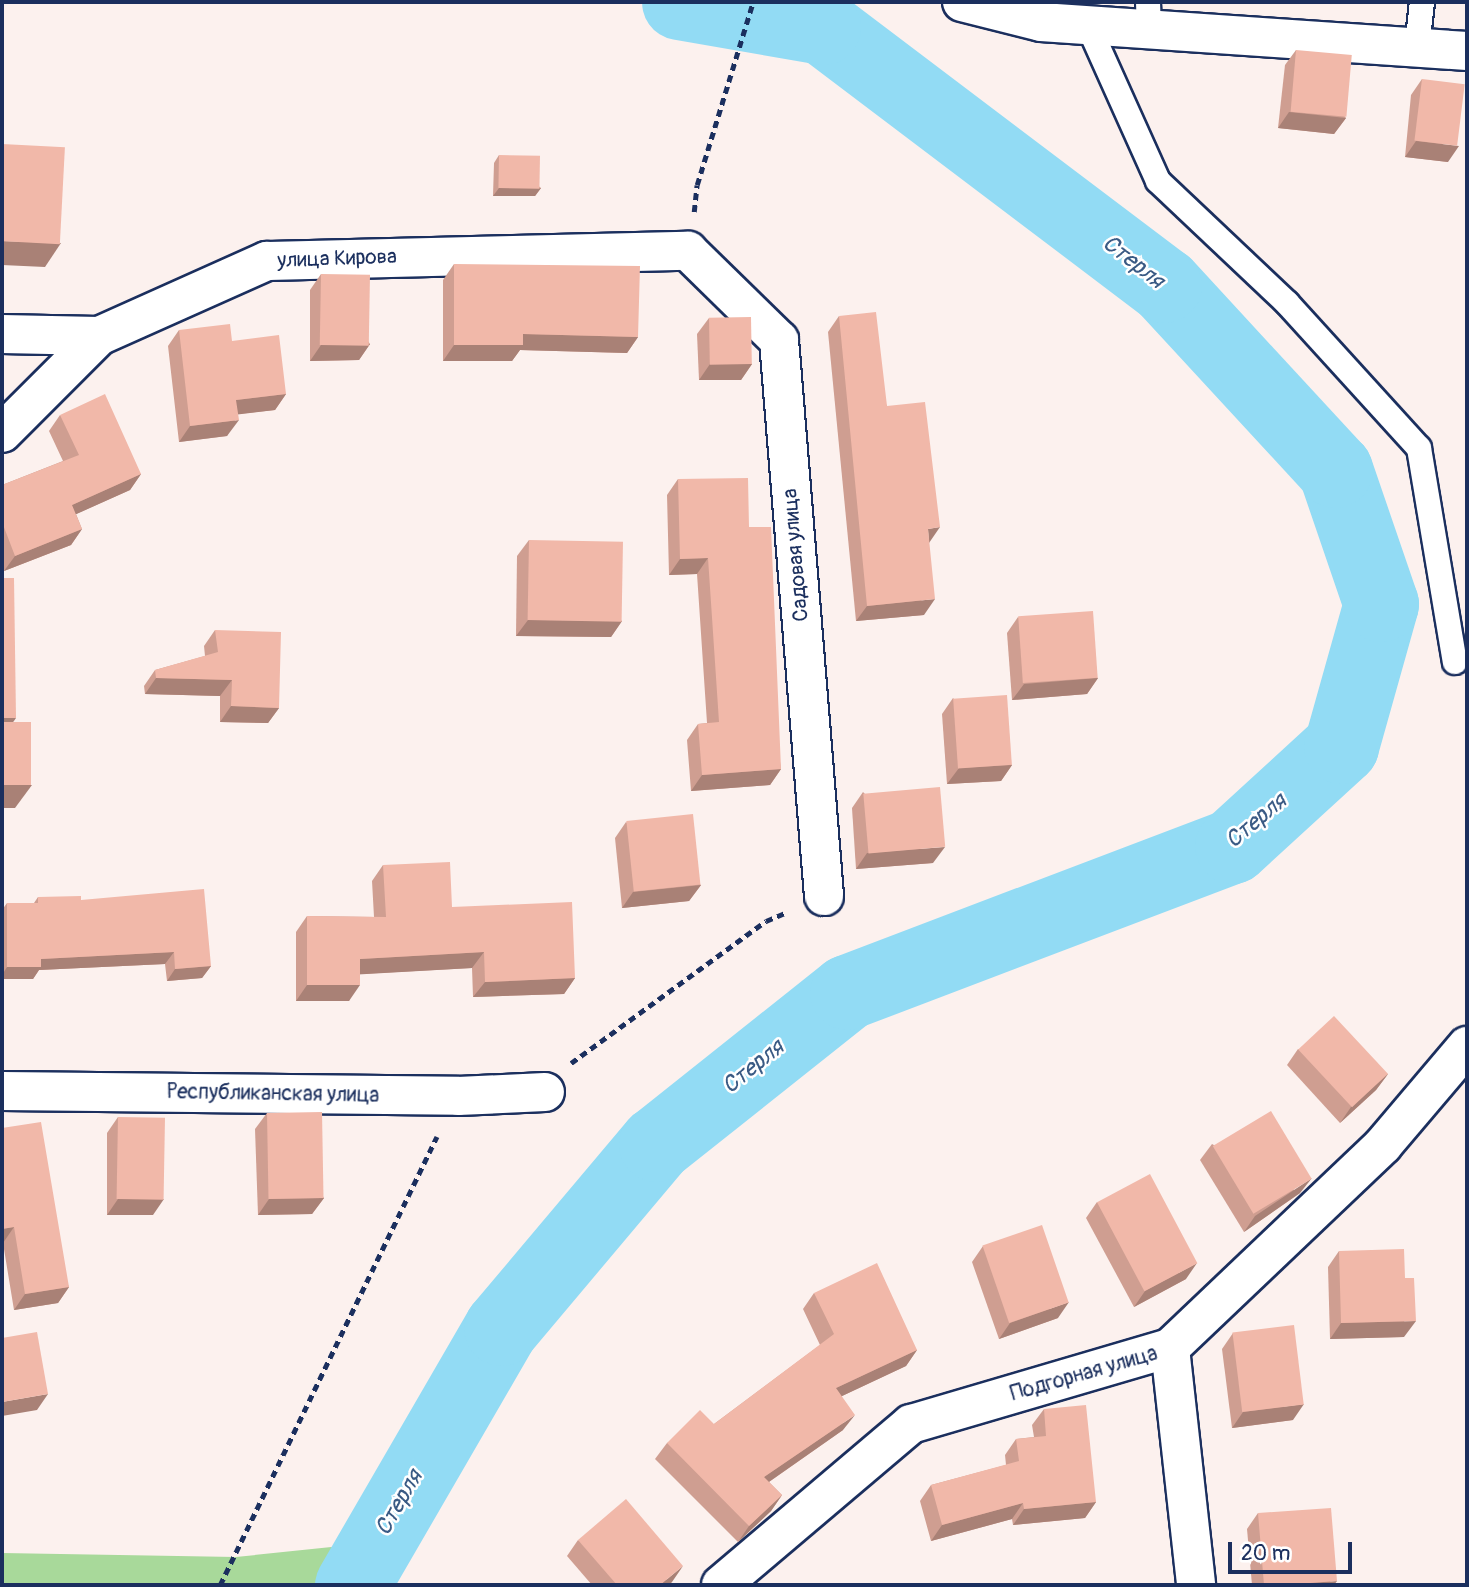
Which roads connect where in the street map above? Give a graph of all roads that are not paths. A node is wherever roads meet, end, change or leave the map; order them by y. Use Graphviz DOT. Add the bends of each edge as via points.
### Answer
graph roads {
  1 [pos="962,2"];
  2 [pos="1422,2"];
  3 [pos="1148,15"];
  4 [pos="1088,25"];
  5 [pos="1418,47"];
  6 [pos="1467,51"];
  7 [pos="688,251"];
  8 [pos="2,334"];
  9 [pos="99,336"];
  10 [pos="2,433"];
  11 [pos="1455,662"];
  12 [pos="824,896"];
  13 [pos="1467,1046"];
  14 [pos="2,1091"];
  15 [pos="545,1092"];
  16 [pos="1170,1348"];
  17 [pos="721,1585"];
  18 [pos="1196,1585"];
  1 -- 4 [label="street" via="1010,16"];
  2 -- 5 [label="lane"];
  3 -- 4 [label="street"];
  3 -- 5 [label="street"];
  4 -- 11 [label="lane" via="1158,181 1287,303 1419,448"];
  5 -- 6 [label="street"];
  7 -- 9 [label="street, улица Кирова" via="267,261"];
  7 -- 12 [label="street, Садовая улица" via="779,340"];
  8 -- 9 [label="street, улица Кирова"];
  9 -- 10 [label="street"];
  13 -- 16 [label="street, Подгорная улица" via="1383,1144"];
  14 -- 15 [label="street, Республиканская улица" via="458,1096"];
  16 -- 17 [label="street, Подгорная улица" via="911,1424"];
  16 -- 18 [label="street"];
}
